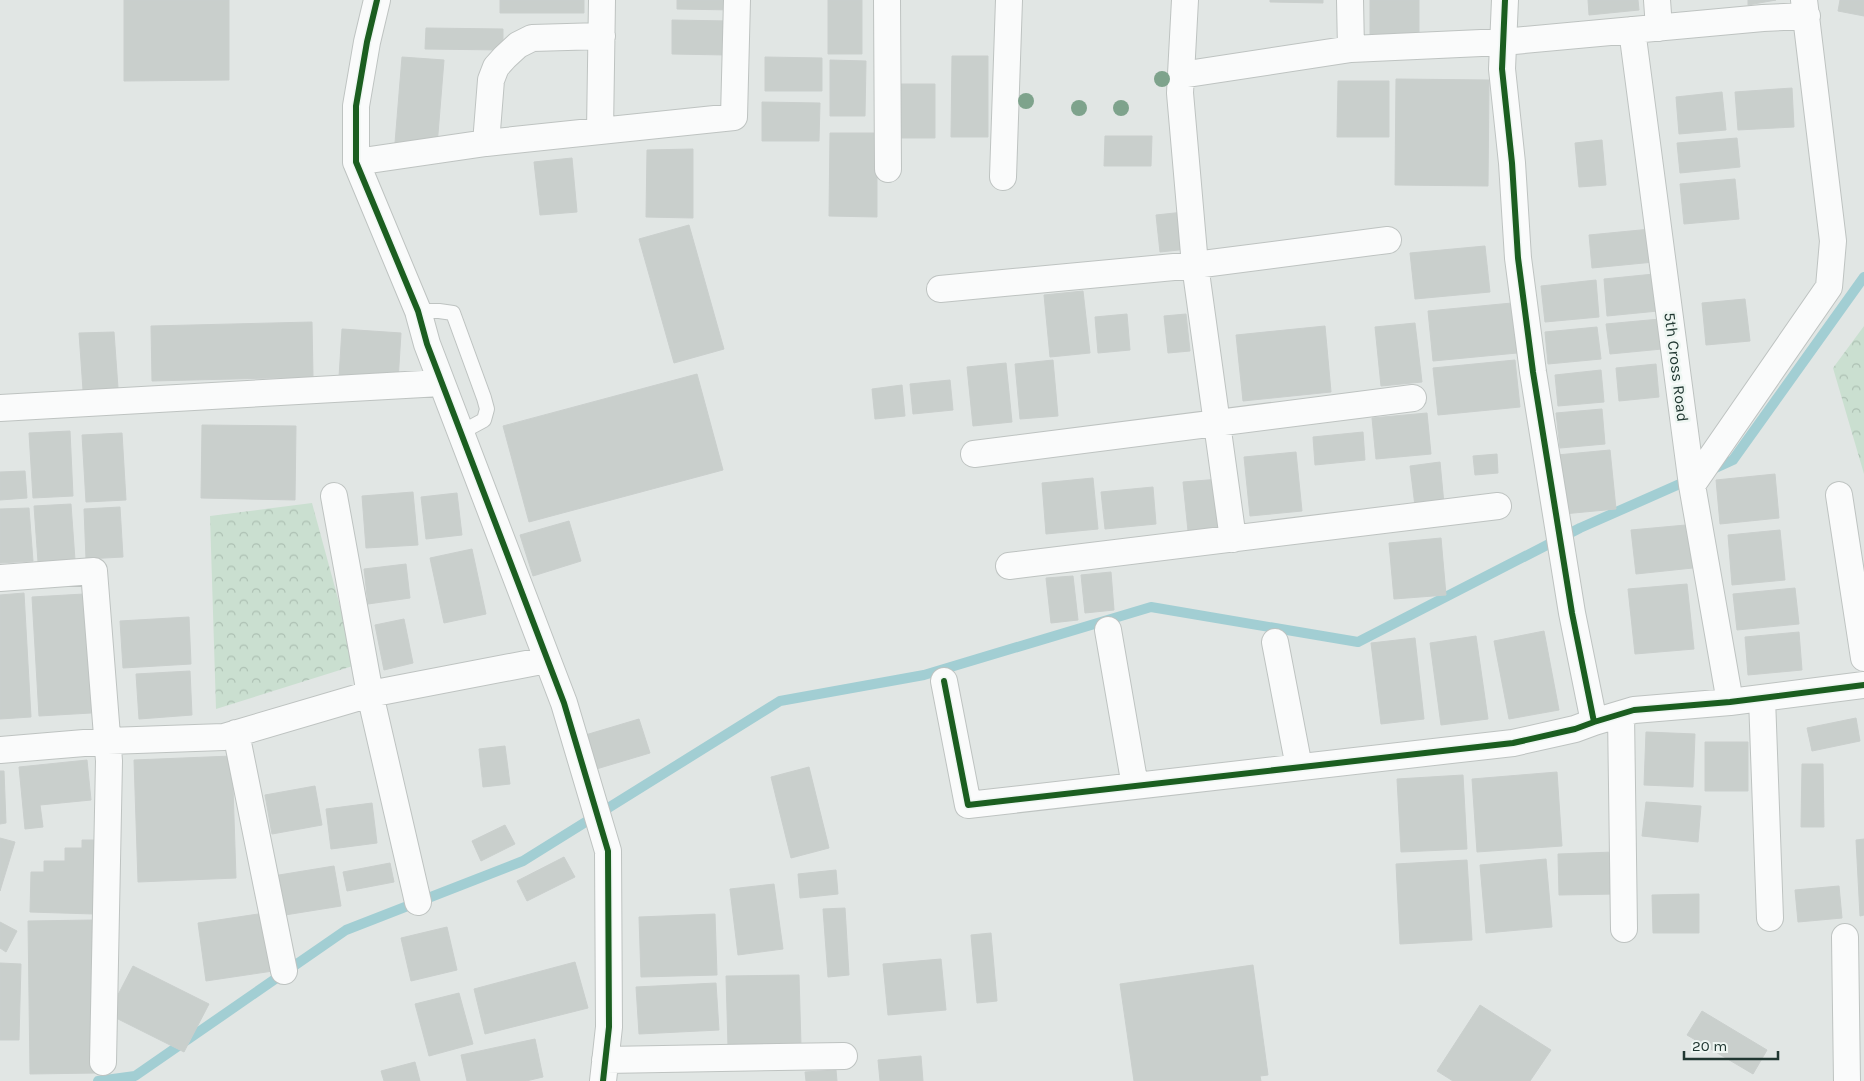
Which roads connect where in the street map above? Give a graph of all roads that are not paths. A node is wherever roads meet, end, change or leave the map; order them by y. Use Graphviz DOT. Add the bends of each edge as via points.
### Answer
graph roads {
  1 [pos="377,0"];
  2 [pos="602,0"];
  3 [pos="737,0"];
  4 [pos="888,0"];
  5 [pos="1009,0"];
  6 [pos="1185,0"];
  7 [pos="1350,0"];
  8 [pos="1505,0"];
  9 [pos="1657,0"];
  10 [pos="1806,8"];
  11 [pos="1659,28"];
  12 [pos="1632,30"];
  13 [pos="602,36"];
  14 [pos="1503,42"];
  15 [pos="1351,50"];
  16 [pos="1181,75"];
  17 [pos="600,131"];
  18 [pos="486,143"];
  19 [pos="356,162"];
  20 [pos="888,169"];
  21 [pos="1003,177"];
  22 [pos="1388,240"];
  23 [pos="1195,265"];
  24 [pos="940,289"];
  25 [pos="418,311"];
  26 [pos="441,383"];
  27 [pos="1413,398"];
  28 [pos="0,408"];
  29 [pos="1217,423"];
  30 [pos="460,433"];
  31 [pos="974,454"];
  32 [pos="1692,485"];
  33 [pos="1839,495"];
  34 [pos="334,496"];
  35 [pos="1498,506"];
  36 [pos="1233,539"];
  37 [pos="1009,566"];
  38 [pos="0,578"];
  39 [pos="1108,630"];
  40 [pos="1275,642"];
  41 [pos="1864,658"];
  42 [pos="547,660"];
  43 [pos="944,681"];
  44 [pos="1864,685"];
  45 [pos="370,694"];
  46 [pos="1762,698"];
  47 [pos="1730,702"];
  48 [pos="1621,714"];
  49 [pos="1594,722"];
  50 [pos="236,733"];
  51 [pos="108,741"];
  52 [pos="0,750"];
  53 [pos="1299,767"];
  54 [pos="1135,786"];
  55 [pos="418,902"];
  56 [pos="1770,918"];
  57 [pos="1624,929"];
  58 [pos="1845,937"];
  59 [pos="284,971"];
  60 [pos="844,1056"];
  61 [pos="103,1062"];
  62 [pos="604,1070"];
  63 [pos="1846,1081"];
  1 -- 19 [label="street" via="356,106"];
  2 -- 13 [label="street"];
  3 -- 17 [label="street" via="734,117"];
  4 -- 20 [label="street"];
  5 -- 21 [label="street"];
  6 -- 16 [label="street"];
  7 -- 15 [label="street"];
  8 -- 14 [label="street"];
  9 -- 11 [label="street"];
  10 -- 11 [label="street" via="1763,18"];
  10 -- 32 [label="street" via="1833,241 1829,288"];
  11 -- 12 [label="street"];
  12 -- 14 [label="street"];
  12 -- 32 [label="street, 5th Cross Road"];
  13 -- 17 [label="street"];
  13 -- 18 [label="street" via="532,38 518,45 496,67 491,80"];
  14 -- 15 [label="street"];
  14 -- 49 [label="street" via="1502,69 1518,258 1572,613"];
  15 -- 16 [label="street"];
  16 -- 23 [label="street"];
  17 -- 18 [label="street"];
  18 -- 19 [label="street"];
  19 -- 25 [label="street"];
  22 -- 23 [label="street"];
  23 -- 24 [label="street"];
  23 -- 29 [label="street"];
  25 -- 26 [label="street"];
  25 -- 30 [label="lane" via="453,313 484,398 487,409 484,420"];
  26 -- 28 [label="street"];
  26 -- 30 [label="street"];
  27 -- 29 [label="street"];
  29 -- 31 [label="street"];
  29 -- 36 [label="street"];
  30 -- 42 [label="street"];
  32 -- 47 [label="street, 5th Cross Road"];
  33 -- 41 [label="street"];
  34 -- 45 [label="street"];
  35 -- 36 [label="street"];
  36 -- 37 [label="street"];
  38 -- 51 [label="street" via="94,571"];
  39 -- 54 [label="street"];
  40 -- 53 [label="street"];
  42 -- 45 [label="street"];
  42 -- 62 [label="street" via="564,703 608,852 609,1027"];
  43 -- 54 [label="street" via="968,805"];
  44 -- 46 [label="street"];
  45 -- 50 [label="street"];
  45 -- 55 [label="street"];
  46 -- 47 [label="street"];
  46 -- 56 [label="street"];
  47 -- 48 [label="street" via="1634,710"];
  48 -- 49 [label="street"];
  48 -- 57 [label="street"];
  49 -- 53 [label="street" via="1513,743"];
  50 -- 51 [label="street" via="224,737"];
  50 -- 59 [label="street"];
  51 -- 52 [label="street"];
  51 -- 61 [label="street"];
  53 -- 54 [label="street"];
  58 -- 63 [label="street"];
  60 -- 62 [label="street"];
}
